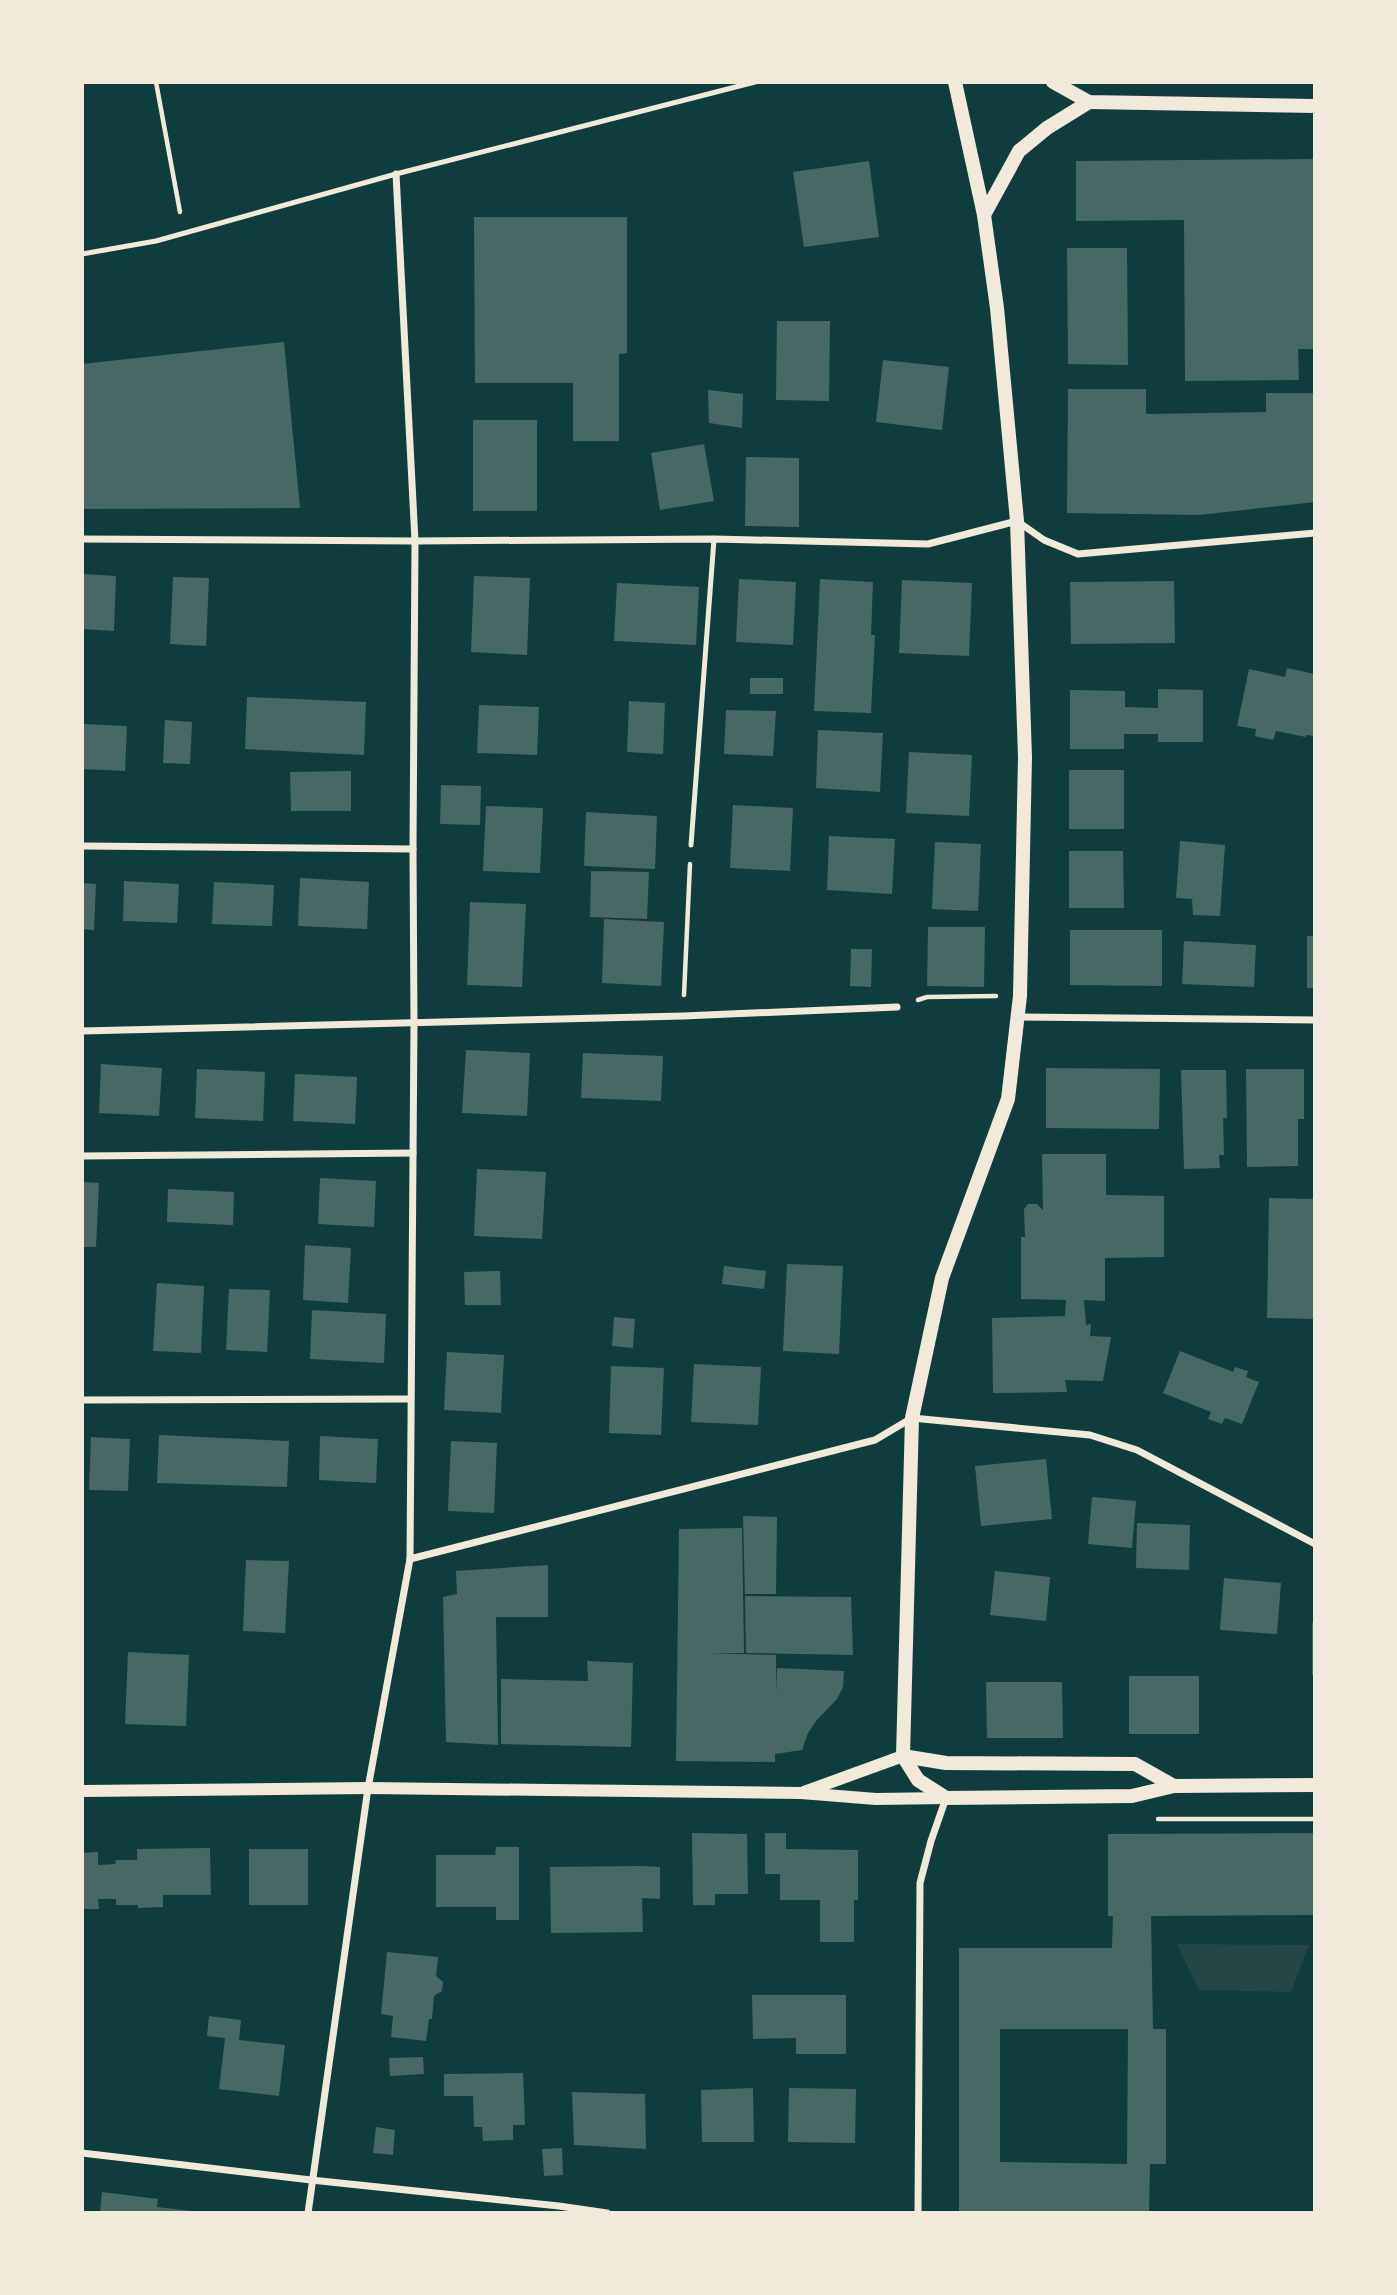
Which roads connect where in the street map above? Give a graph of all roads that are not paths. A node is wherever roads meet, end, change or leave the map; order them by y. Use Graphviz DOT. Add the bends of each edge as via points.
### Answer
graph roads {
  1 [pos="755,82"];
  2 [pos="955,82"];
  3 [pos="1053,82"];
  4 [pos="1089,102"];
  5 [pos="1315,106"];
  6 [pos="396,174"];
  7 [pos="984,215"];
  8 [pos="82,254"];
  9 [pos="1017,521"];
  10 [pos="1315,533"];
  11 [pos="82,539"];
  12 [pos="713,539"];
  13 [pos="415,541"];
  14 [pos="691,845"];
  15 [pos="82,846"];
  16 [pos="412,849"];
  17 [pos="897,1007"];
  18 [pos="1019,1017"];
  19 [pos="1315,1020"];
  20 [pos="414,1024"];
  21 [pos="82,1031"];
  22 [pos="413,1153"];
  23 [pos="82,1157"];
  24 [pos="410,1399"];
  25 [pos="82,1400"];
  26 [pos="912,1418"];
  27 [pos="1315,1544"];
  28 [pos="410,1559"];
  29 [pos="903,1756"];
  30 [pos="1315,1785"];
  31 [pos="1174,1786"];
  32 [pos="368,1788"];
  33 [pos="82,1791"];
  34 [pos="801,1793"];
  35 [pos="946,1798"];
  36 [pos="82,2153"];
  37 [pos="311,2180"];
  38 [pos="308,2213"];
  39 [pos="607,2213"];
  40 [pos="918,2213"];
  1 -- 6 [label="lane"];
  2 -- 7 [label="main road"];
  3 -- 4 [label="main road"];
  4 -- 5 [label="main road"];
  4 -- 7 [label="main road" via="1019,151"];
  6 -- 8 [label="lane" via="156,241"];
  6 -- 13 [label="street"];
  7 -- 9 [label="main road"];
  9 -- 10 [label="street" via="1044,540 1078,554"];
  9 -- 12 [label="street" via="928,544"];
  9 -- 18 [label="main road" via="1025,757"];
  11 -- 13 [label="street"];
  12 -- 13 [label="street"];
  12 -- 14 [label="lane"];
  13 -- 16 [label="street"];
  15 -- 16 [label="street"];
  16 -- 20 [label="street"];
  17 -- 20 [label="street"];
  18 -- 19 [label="street"];
  18 -- 26 [label="main road" via="1008,1099 942,1278"];
  20 -- 21 [label="street"];
  20 -- 22 [label="street"];
  22 -- 23 [label="street"];
  22 -- 24 [label="street"];
  24 -- 25 [label="street"];
  24 -- 28 [label="street"];
  26 -- 27 [label="street" via="1101,1438 1137,1450"];
  26 -- 28 [label="street" via="875,1440"];
  26 -- 29 [label="main road"];
  28 -- 32 [label="street"];
  29 -- 31 [label="main road" via="946,1763 1135,1764"];
  29 -- 34 [label="street"];
  29 -- 35 [label="main road" via="918,1780"];
  30 -- 31 [label="main road"];
  31 -- 35 [label="main road" via="1132,1796"];
  32 -- 33 [label="street"];
  32 -- 34 [label="street"];
  32 -- 37 [label="street"];
  34 -- 35 [label="street"];
  35 -- 40 [label="street" via="920,1883"];
  36 -- 37 [label="street"];
  37 -- 38 [label="street"];
  37 -- 39 [label="street"];
}
